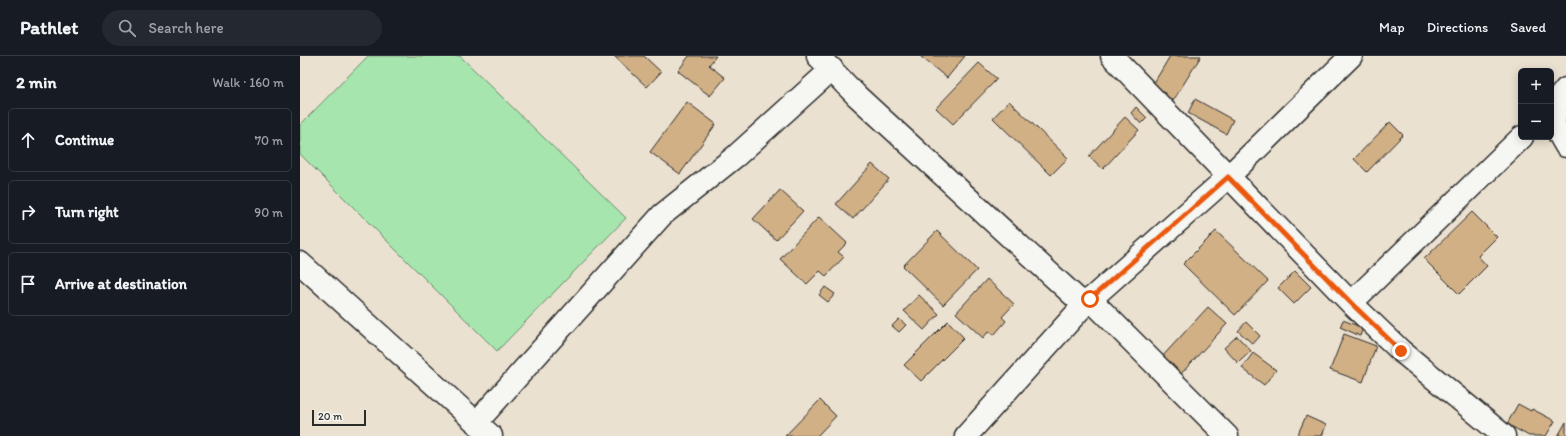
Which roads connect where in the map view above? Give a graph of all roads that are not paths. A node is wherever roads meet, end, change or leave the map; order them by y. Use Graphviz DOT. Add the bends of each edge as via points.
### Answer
graph roads {
  1 [pos="1112,56"];
  2 [pos="1351,56"];
  3 [pos="825,63"];
  4 [pos="1566,89"];
  5 [pos="1554,120"];
  6 [pos="1554,128"];
  7 [pos="1519,140"];
  8 [pos="1566,146"];
  9 [pos="1228,177"];
  10 [pos="301,267"];
  11 [pos="1087,302"];
  12 [pos="1351,303"];
  13 [pos="484,429"];
  14 [pos="966,436"];
  15 [pos="1227,436"];
  16 [pos="1504,436"];
  1 -- 9 [label="street"];
  2 -- 9 [label="street"];
  3 -- 11 [label="street" via="857,96"];
  3 -- 13 [label="street" via="736,156 662,215"];
  4 -- 5 [label="street" via="1557,100"];
  6 -- 8 [label="street"];
  7 -- 12 [label="street"];
  9 -- 11 [label="street"];
  9 -- 12 [label="street"];
  10 -- 13 [label="street"];
  11 -- 14 [label="street"];
  11 -- 15 [label="street"];
  12 -- 16 [label="street" via="1401,351"];
}
